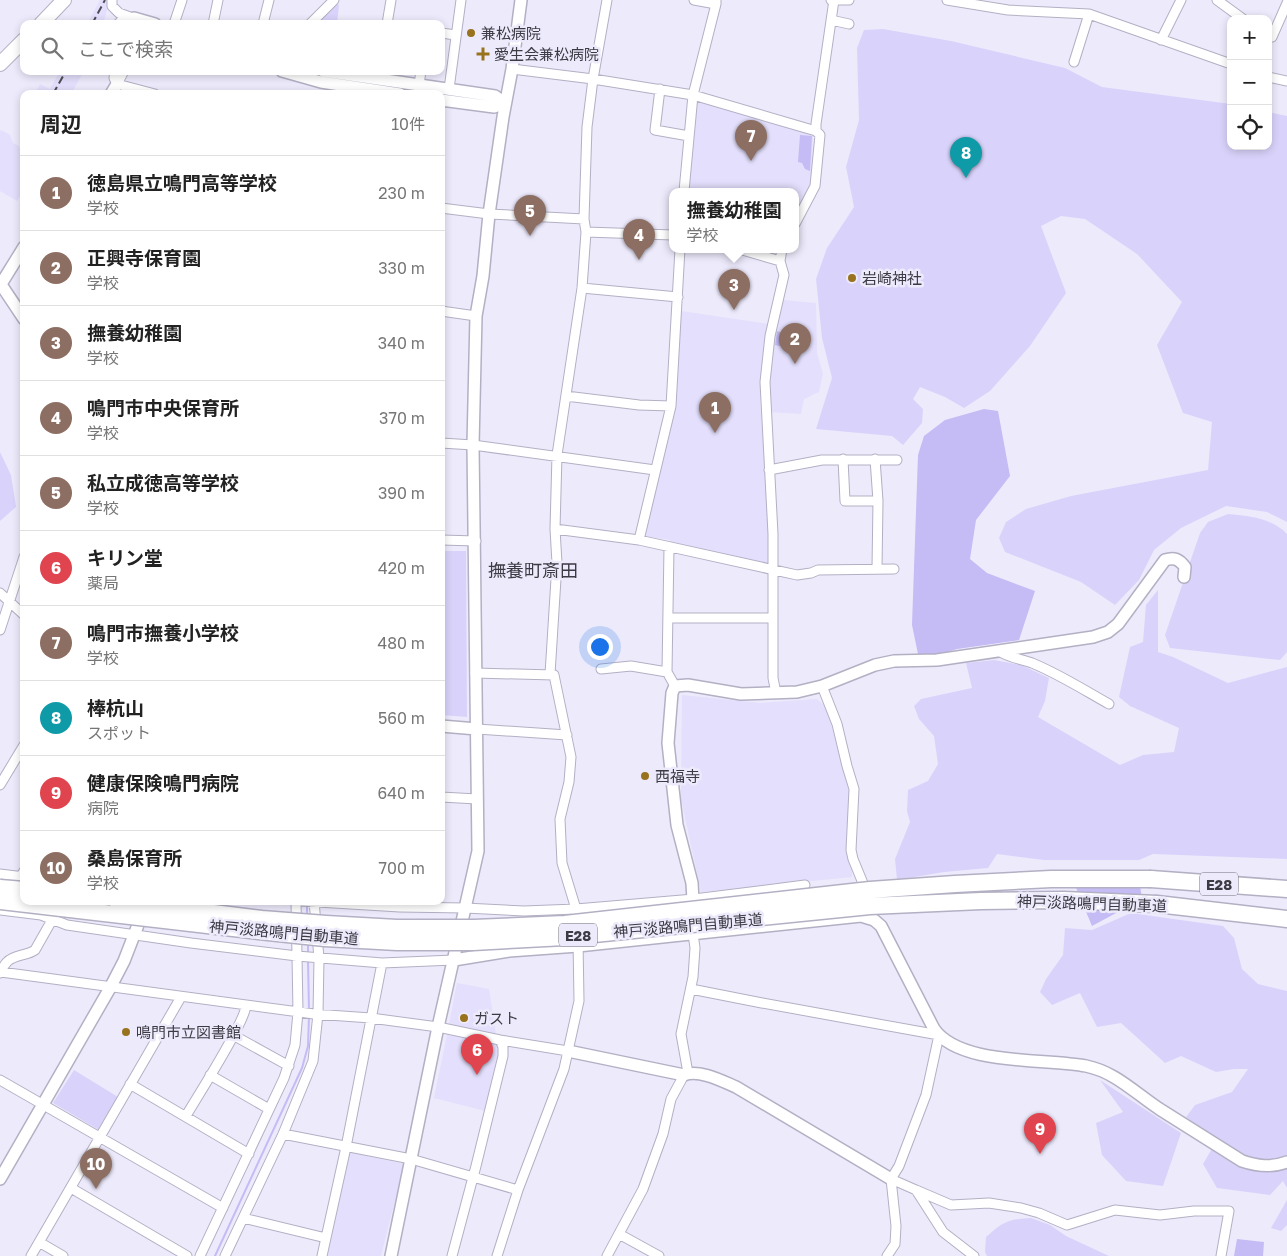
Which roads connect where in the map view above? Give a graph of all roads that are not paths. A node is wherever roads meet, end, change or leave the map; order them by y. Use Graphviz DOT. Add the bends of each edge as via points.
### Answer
graph roads {
  1 [pos="112,0"];
  2 [pos="182,0"];
  3 [pos="218,0"];
  4 [pos="269,0"];
  5 [pos="334,0"];
  6 [pos="391,0"];
  7 [pos="461,0"];
  8 [pos="521,0"];
  9 [pos="607,0"];
  10 [pos="694,0"];
  11 [pos="833,0"];
  12 [pos="849,0"];
  13 [pos="947,0"];
  14 [pos="1010,0"];
  15 [pos="1181,0"];
  16 [pos="1217,0"];
  17 [pos="59,1"];
  18 [pos="716,2"];
  19 [pos="1287,4"];
  20 [pos="1008,10"];
  21 [pos="1089,14"];
  22 [pos="1238,15"];
  23 [pos="130,17"];
  24 [pos="43,20"];
  25 [pos="125,20"];
  26 [pos="136,20"];
  27 [pos="140,20"];
  28 [pos="175,20"];
  29 [pos="214,20"];
  30 [pos="264,20"];
  31 [pos="314,20"];
  32 [pos="388,20"];
  33 [pos="832,20"];
  34 [pos="850,24"];
  35 [pos="1283,26"];
  36 [pos="445,34"];
  37 [pos="456,35"];
  38 [pos="1272,37"];
  39 [pos="1161,40"];
  40 [pos="20,44"];
  41 [pos="1074,62"];
  42 [pos="1227,63"];
  43 [pos="0,64"];
  44 [pos="512,68"];
  45 [pos="114,75"];
  46 [pos="122,75"];
  47 [pos="300,75"];
  48 [pos="381,75"];
  49 [pos="420,75"];
  50 [pos="1272,78"];
  51 [pos="593,79"];
  52 [pos="322,80"];
  53 [pos="1287,81"];
  54 [pos="419,85"];
  55 [pos="114,89"];
  56 [pos="449,89"];
  57 [pos="660,89"];
  58 [pos="378,90"];
  59 [pos="694,95"];
  60 [pos="445,101"];
  61 [pos="505,103"];
  62 [pos="816,131"];
  63 [pos="689,136"];
  64 [pos="684,188"];
  65 [pos="445,208"];
  66 [pos="489,214"];
  67 [pos="799,216"];
  68 [pos="584,219"];
  69 [pos="586,232"];
  70 [pos="669,235"];
  71 [pos="680,253"];
  72 [pos="753,253"];
  73 [pos="781,253"];
  74 [pos="20,255"];
  75 [pos="780,261"];
  76 [pos="0,283"];
  77 [pos="582,288"];
  78 [pos="678,297"];
  79 [pos="445,312"];
  80 [pos="20,313"];
  81 [pos="476,316"];
  82 [pos="566,396"];
  83 [pos="671,406"];
  84 [pos="445,443"];
  85 [pos="473,444"];
  86 [pos="557,455"];
  87 [pos="844,459"];
  88 [pos="875,459"];
  89 [pos="897,460"];
  90 [pos="655,470"];
  91 [pos="769,470"];
  92 [pos="878,501"];
  93 [pos="554,528"];
  94 [pos="445,540"];
  95 [pos="476,540"];
  96 [pos="639,540"];
  97 [pos="669,547"];
  98 [pos="20,569"];
  99 [pos="877,569"];
  100 [pos="894,569"];
  101 [pos="772,570"];
  102 [pos="1184,577"];
  103 [pos="0,592"];
  104 [pos="9,602"];
  105 [pos="20,612"];
  106 [pos="668,618"];
  107 [pos="773,618"];
  108 [pos="0,630"];
  109 [pos="1000,651"];
  110 [pos="600,669"];
  111 [pos="667,672"];
  112 [pos="475,673"];
  113 [pos="550,674"];
  114 [pos="675,686"];
  115 [pos="822,686"];
  116 [pos="776,694"];
  117 [pos="1109,704"];
  118 [pos="445,726"];
  119 [pos="478,729"];
  120 [pos="566,735"];
  121 [pos="20,752"];
  122 [pos="0,785"];
  123 [pos="445,797"];
  124 [pos="477,799"];
  125 [pos="0,874"];
  126 [pos="20,878"];
  127 [pos="20,880"];
  128 [pos="20,883"];
  129 [pos="805,885"];
  130 [pos="0,888"];
  131 [pos="1287,889"];
  132 [pos="694,899"];
  133 [pos="56,905"];
  134 [pos="145,905"];
  135 [pos="149,905"];
  136 [pos="297,905"];
  137 [pos="314,905"];
  138 [pos="416,905"];
  139 [pos="1,907"];
  140 [pos="465,908"];
  141 [pos="576,910"];
  142 [pos="50,919"];
  143 [pos="1287,919"];
  144 [pos="874,920"];
  145 [pos="134,934"];
  146 [pos="693,934"];
  147 [pos="578,946"];
  148 [pos="309,957"];
  149 [pos="454,960"];
  150 [pos="382,963"];
  151 [pos="0,972"];
  152 [pos="110,988"];
  153 [pos="691,989"];
  154 [pos="181,996"];
  155 [pos="246,1005"];
  156 [pos="309,1013"];
  157 [pos="371,1018"];
  158 [pos="438,1027"];
  159 [pos="233,1035"];
  160 [pos="939,1036"];
  161 [pos="500,1040"];
  162 [pos="568,1051"];
  163 [pos="289,1066"];
  164 [pos="686,1074"];
  165 [pos="210,1075"];
  166 [pos="0,1080"];
  167 [pos="130,1084"];
  168 [pos="42,1104"];
  169 [pos="269,1109"];
  170 [pos="186,1116"];
  171 [pos="283,1134"];
  172 [pos="100,1138"];
  173 [pos="346,1146"];
  174 [pos="248,1154"];
  175 [pos="411,1159"];
  176 [pos="1287,1162"];
  177 [pos="473,1176"];
  178 [pos="892,1178"];
  179 [pos="0,1179"];
  180 [pos="71,1188"];
  181 [pos="518,1190"];
  182 [pos="916,1190"];
  183 [pos="223,1208"];
  184 [pos="243,1218"];
  185 [pos="619,1234"];
  186 [pos="326,1238"];
  187 [pos="39,1242"];
  188 [pos="31,1256"];
  189 [pos="63,1256"];
  190 [pos="187,1256"];
  191 [pos="200,1256"];
  192 [pos="225,1256"];
  193 [pos="322,1256"];
  194 [pos="391,1256"];
  195 [pos="452,1256"];
  196 [pos="497,1256"];
  197 [pos="607,1256"];
  198 [pos="659,1256"];
  199 [pos="887,1256"];
  200 [pos="974,1256"];
  201 [pos="1221,1256"];
  1 -- 23 [label="street" via="115,10"];
  2 -- 28 [label="street"];
  3 -- 29 [label="street"];
  4 -- 30 [label="street"];
  5 -- 31 [label="street"];
  6 -- 32 [label="street"];
  7 -- 37 [label="street"];
  8 -- 44 [label="street"];
  9 -- 51 [label="street"];
  10 -- 18 [label="street"];
  11 -- 12 [label="street"];
  11 -- 33 [label="street"];
  13 -- 20 [label="street"];
  14 -- 20 [label="street"];
  15 -- 39 [label="street"];
  16 -- 22 [label="street"];
  17 -- 24 [label="highway"];
  18 -- 59 [label="street"];
  19 -- 35 [label="street"];
  20 -- 21 [label="street"];
  21 -- 39 [label="street"];
  21 -- 41 [label="street"];
  23 -- 25 [label="street"];
  23 -- 26 [label="street"];
  23 -- 27 [label="street"];
  33 -- 34 [label="street"];
  33 -- 62 [label="street"];
  35 -- 38 [label="street"];
  36 -- 37 [label="street"];
  37 -- 56 [label="street"];
  39 -- 42 [label="street"];
  40 -- 43 [label="highway"];
  44 -- 51 [label="street"];
  44 -- 61 [label="street"];
  45 -- 55 [label="street"];
  46 -- 55 [label="street"];
  47 -- 52 [label="street"];
  48 -- 52 [label="street"];
  48 -- 54 [label="street"];
  49 -- 54 [label="street"];
  50 -- 53 [label="street"];
  51 -- 57 [label="street"];
  51 -- 68 [label="street" via="587,127"];
  52 -- 58 [label="street"];
  54 -- 56 [label="street"];
  56 -- 61 [label="street" via="495,96"];
  57 -- 59 [label="street"];
  57 -- 63 [label="street" via="655,130"];
  59 -- 62 [label="street"];
  59 -- 63 [label="street"];
  60 -- 61 [label="street" via="494,107"];
  61 -- 66 [label="street"];
  62 -- 67 [label="street" via="820,135 815,186"];
  63 -- 64 [label="street"];
  65 -- 66 [label="street"];
  66 -- 68 [label="street"];
  66 -- 81 [label="street"];
  68 -- 69 [label="street"];
  69 -- 70 [label="street"];
  69 -- 77 [label="street"];
  71 -- 78 [label="street"];
  72 -- 75 [label="street"];
  73 -- 75 [label="street"];
  74 -- 76 [label="street"];
  75 -- 91 [label="street" via="784,275 770,336 765,382"];
  76 -- 80 [label="street"];
  77 -- 78 [label="street"];
  77 -- 82 [label="street"];
  78 -- 83 [label="street"];
  79 -- 81 [label="street"];
  81 -- 85 [label="street"];
  82 -- 83 [label="street"];
  82 -- 86 [label="street"];
  83 -- 90 [label="street"];
  84 -- 85 [label="street"];
  85 -- 86 [label="street"];
  85 -- 95 [label="street"];
  86 -- 90 [label="street"];
  86 -- 93 [label="street"];
  87 -- 88 [label="street"];
  87 -- 91 [label="street"];
  87 -- 92 [label="street" via="845,501"];
  88 -- 89 [label="street"];
  88 -- 92 [label="street"];
  90 -- 96 [label="street"];
  91 -- 101 [label="street"];
  92 -- 99 [label="street"];
  93 -- 96 [label="street"];
  93 -- 113 [label="street" via="557,563"];
  94 -- 95 [label="street"];
  95 -- 112 [label="street"];
  96 -- 97 [label="street"];
  97 -- 101 [label="street"];
  97 -- 106 [label="street"];
  98 -- 104 [label="street"];
  99 -- 100 [label="street"];
  99 -- 101 [label="street" via="818,570 797,575"];
  101 -- 107 [label="street"];
  102 -- 109 [label="street" via="1185,567 1180,561 1173,558 1165,560 1127,613 1108,632 1093,638"];
  103 -- 104 [label="street"];
  104 -- 105 [label="street"];
  104 -- 108 [label="street"];
  106 -- 107 [label="street"];
  106 -- 111 [label="street"];
  107 -- 116 [label="street"];
  109 -- 115 [label="street" via="881,664"];
  109 -- 117 [label="street" via="1031,662"];
  110 -- 111 [label="street" via="631,666"];
  111 -- 114 [label="street"];
  112 -- 113 [label="street"];
  112 -- 119 [label="street"];
  113 -- 120 [label="street" via="554,675"];
  114 -- 116 [label="street" via="688,685 740,694"];
  114 -- 132 [label="street" via="668,743 676,825"];
  115 -- 116 [label="street"];
  115 -- 144 [label="street" via="837,724 854,789 852,859 875,914"];
  118 -- 119 [label="street"];
  119 -- 120 [label="street"];
  119 -- 124 [label="street"];
  120 -- 141 [label="street" via="571,757 560,819 562,863"];
  121 -- 122 [label="street"];
  123 -- 124 [label="street"];
  124 -- 140 [label="street" via="478,851"];
  125 -- 126 [label="street"];
  127 -- 130 [label="highway, bridge"];
  128 -- 139 [label="street"];
  129 -- 132 [label="street"];
  131 -- 135 [label="highway, 神戸淡路鳴門自動車道 / E28, bridge" via="1151,880 1051,879 870,890 565,924 474,928 326,924"];
  132 -- 141 [label="street"];
  132 -- 146 [label="street"];
  133 -- 142 [label="street"];
  134 -- 145 [label="street"];
  136 -- 148 [label="street"];
  137 -- 148 [label="street"];
  138 -- 140 [label="street"];
  139 -- 142 [label="street"];
  139 -- 143 [label="highway, 神戸淡路鳴門自動車道 / E28, bridge" via="397,942 565,937 870,906 962,902 1064,900 1157,904"];
  140 -- 141 [label="street"];
  140 -- 149 [label="street"];
  141 -- 147 [label="street"];
  142 -- 145 [label="street" via="67,925"];
  142 -- 151 [label="street" via="35,950 14,957"];
  144 -- 146 [label="street" via="861,916"];
  144 -- 160 [label="street" via="881,926"];
  145 -- 148 [label="street"];
  145 -- 152 [label="street"];
  146 -- 147 [label="street"];
  146 -- 153 [label="street" via="695,948"];
  147 -- 149 [label="street" via="509,951"];
  147 -- 162 [label="street" via="579,1001"];
  148 -- 150 [label="street"];
  148 -- 156 [label="street"];
  148 -- 156 [label="street"];
  149 -- 150 [label="street"];
  149 -- 158 [label="street"];
  150 -- 157 [label="street"];
  151 -- 152 [label="street"];
  152 -- 154 [label="street"];
  152 -- 168 [label="street"];
  153 -- 160 [label="street"];
  153 -- 164 [label="street" via="681,1034"];
  154 -- 155 [label="street"];
  154 -- 167 [label="street"];
  155 -- 156 [label="street"];
  155 -- 159 [label="street"];
  156 -- 157 [label="street"];
  156 -- 163 [label="street"];
  156 -- 171 [label="street" via="313,1061"];
  157 -- 158 [label="street"];
  157 -- 173 [label="street"];
  158 -- 161 [label="street"];
  158 -- 175 [label="street"];
  159 -- 163 [label="street"];
  159 -- 165 [label="street"];
  160 -- 176 [label="street" via="959,1048 983,1054 1087,1066 1103,1071 1242,1160 1269,1166"];
  160 -- 178 [label="street" via="926,1095"];
  161 -- 162 [label="street"];
  161 -- 177 [label="street" via="503,1056"];
  162 -- 164 [label="street"];
  162 -- 181 [label="street"];
  163 -- 169 [label="street"];
  164 -- 178 [label="street" via="714,1077 736,1087"];
  164 -- 185 [label="street" via="671,1099 663,1134 643,1189"];
  165 -- 169 [label="street"];
  165 -- 170 [label="street"];
  166 -- 168 [label="street"];
  167 -- 170 [label="street"];
  167 -- 172 [label="street"];
  168 -- 172 [label="street"];
  168 -- 179 [label="street"];
  169 -- 174 [label="street"];
  170 -- 174 [label="street"];
  171 -- 173 [label="street"];
  171 -- 184 [label="street"];
  172 -- 180 [label="street"];
  172 -- 183 [label="street"];
  173 -- 175 [label="street"];
  173 -- 186 [label="street"];
  174 -- 183 [label="street"];
  175 -- 177 [label="street"];
  175 -- 194 [label="street"];
  177 -- 181 [label="street"];
  177 -- 195 [label="street"];
  178 -- 182 [label="street"];
  178 -- 199 [label="street" via="895,1244"];
  180 -- 187 [label="street"];
  180 -- 190 [label="street"];
  181 -- 196 [label="street"];
  182 -- 200 [label="street" via="943,1232"];
  182 -- 201 [label="street" via="952,1205 989,1204 1021,1208 1067,1225 1115,1210 1160,1215 1229,1211"];
  183 -- 191 [label="street"];
  184 -- 186 [label="street"];
  184 -- 192 [label="street"];
  185 -- 197 [label="street"];
  185 -- 198 [label="street"];
  186 -- 193 [label="street"];
  187 -- 188 [label="street"];
  187 -- 189 [label="street"];
}
